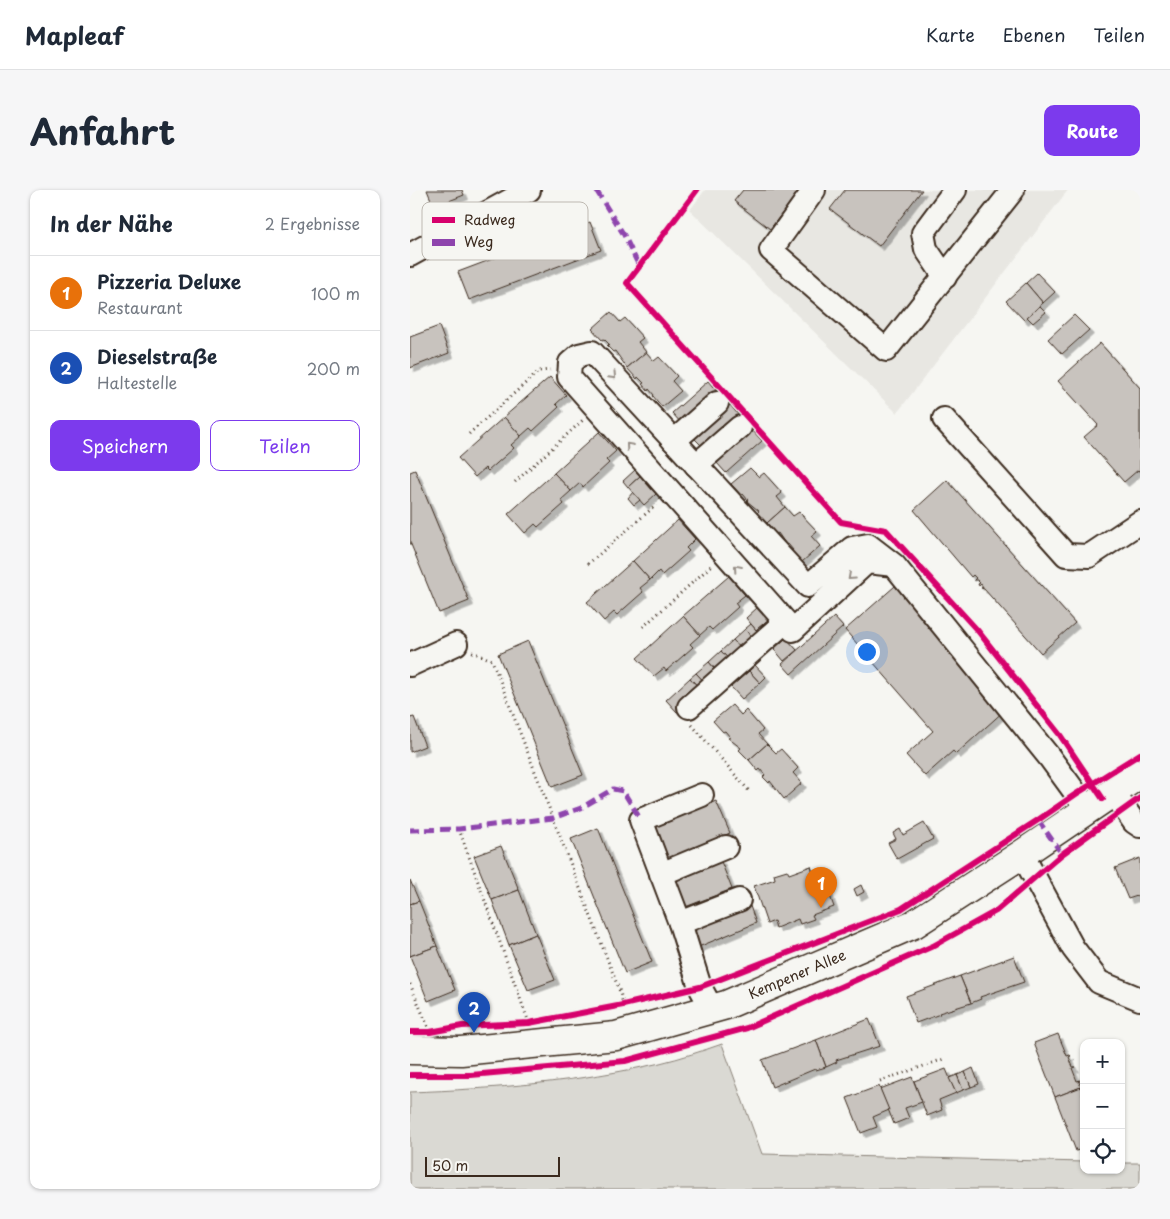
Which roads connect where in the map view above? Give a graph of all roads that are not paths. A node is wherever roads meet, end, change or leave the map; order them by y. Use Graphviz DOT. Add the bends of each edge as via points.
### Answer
graph roads {
  1 [pos="529,190"];
  2 [pos="814,190"];
  3 [pos="955,190"];
  4 [pos="1014,190"];
  5 [pos="507,202"];
  6 [pos="422,248"];
  7 [pos="410,255"];
  8 [pos="945,277"];
  9 [pos="718,403"];
  10 [pos="944,420"];
  11 [pos="740,426"];
  12 [pos="674,441"];
  13 [pos="696,465"];
  14 [pos="1140,522"];
  15 [pos="894,565"];
  16 [pos="785,622"];
  17 [pos="456,644"];
  18 [pos="410,665"];
  19 [pos="689,707"];
  20 [pos="1140,774"];
  21 [pos="1113,792"];
  22 [pos="702,795"];
  23 [pos="1088,810"];
  24 [pos="1140,826"];
  25 [pos="726,847"];
  26 [pos="1022,854"];
  27 [pos="661,874"];
  28 [pos="739,900"];
  29 [pos="680,923"];
  30 [pos="1140,999"];
  31 [pos="712,1009"];
  32 [pos="410,1050"];
  1 -- 5 [label="street"];
  2 -- 8 [label="street" via="771,250 886,350"];
  3 -- 8 [label="street" via="923,233 926,249"];
  4 -- 8 [label="street"];
  6 -- 7 [label="street"];
  9 -- 12 [label="street"];
  10 -- 14 [label="street" via="1066,555 1089,556"];
  11 -- 13 [label="street"];
  12 -- 13 [label="street"];
  16 -- 12 [label="street, one-way" via="569,378 570,363 579,355 592,352"];
  13 -- 15 [label="street" via="808,586 852,548 868,545"];
  15 -- 16 [label="street, one-way" via="867,562 793,630"];
  15 -- 23 [label="street"];
  16 -- 19 [label="street"];
  17 -- 18 [label="street"];
  20 -- 21 [label="main road, Kempener Allee"];
  21 -- 23 [label="main road, Kempener Allee"];
  21 -- 24 [label="street"];
  22 -- 27 [label="street" via="641,820"];
  23 -- 26 [label="main road, Kempener Allee"];
  25 -- 27 [label="street"];
  26 -- 30 [label="street" via="1073,948 1099,982"];
  26 -- 31 [label="main road, Kempener Allee" via="914,924"];
  27 -- 29 [label="street"];
  28 -- 29 [label="street"];
  29 -- 31 [label="street" via="700,987"];
  31 -- 32 [label="main road, Kempener Allee" via="616,1036 460,1051"];
}
